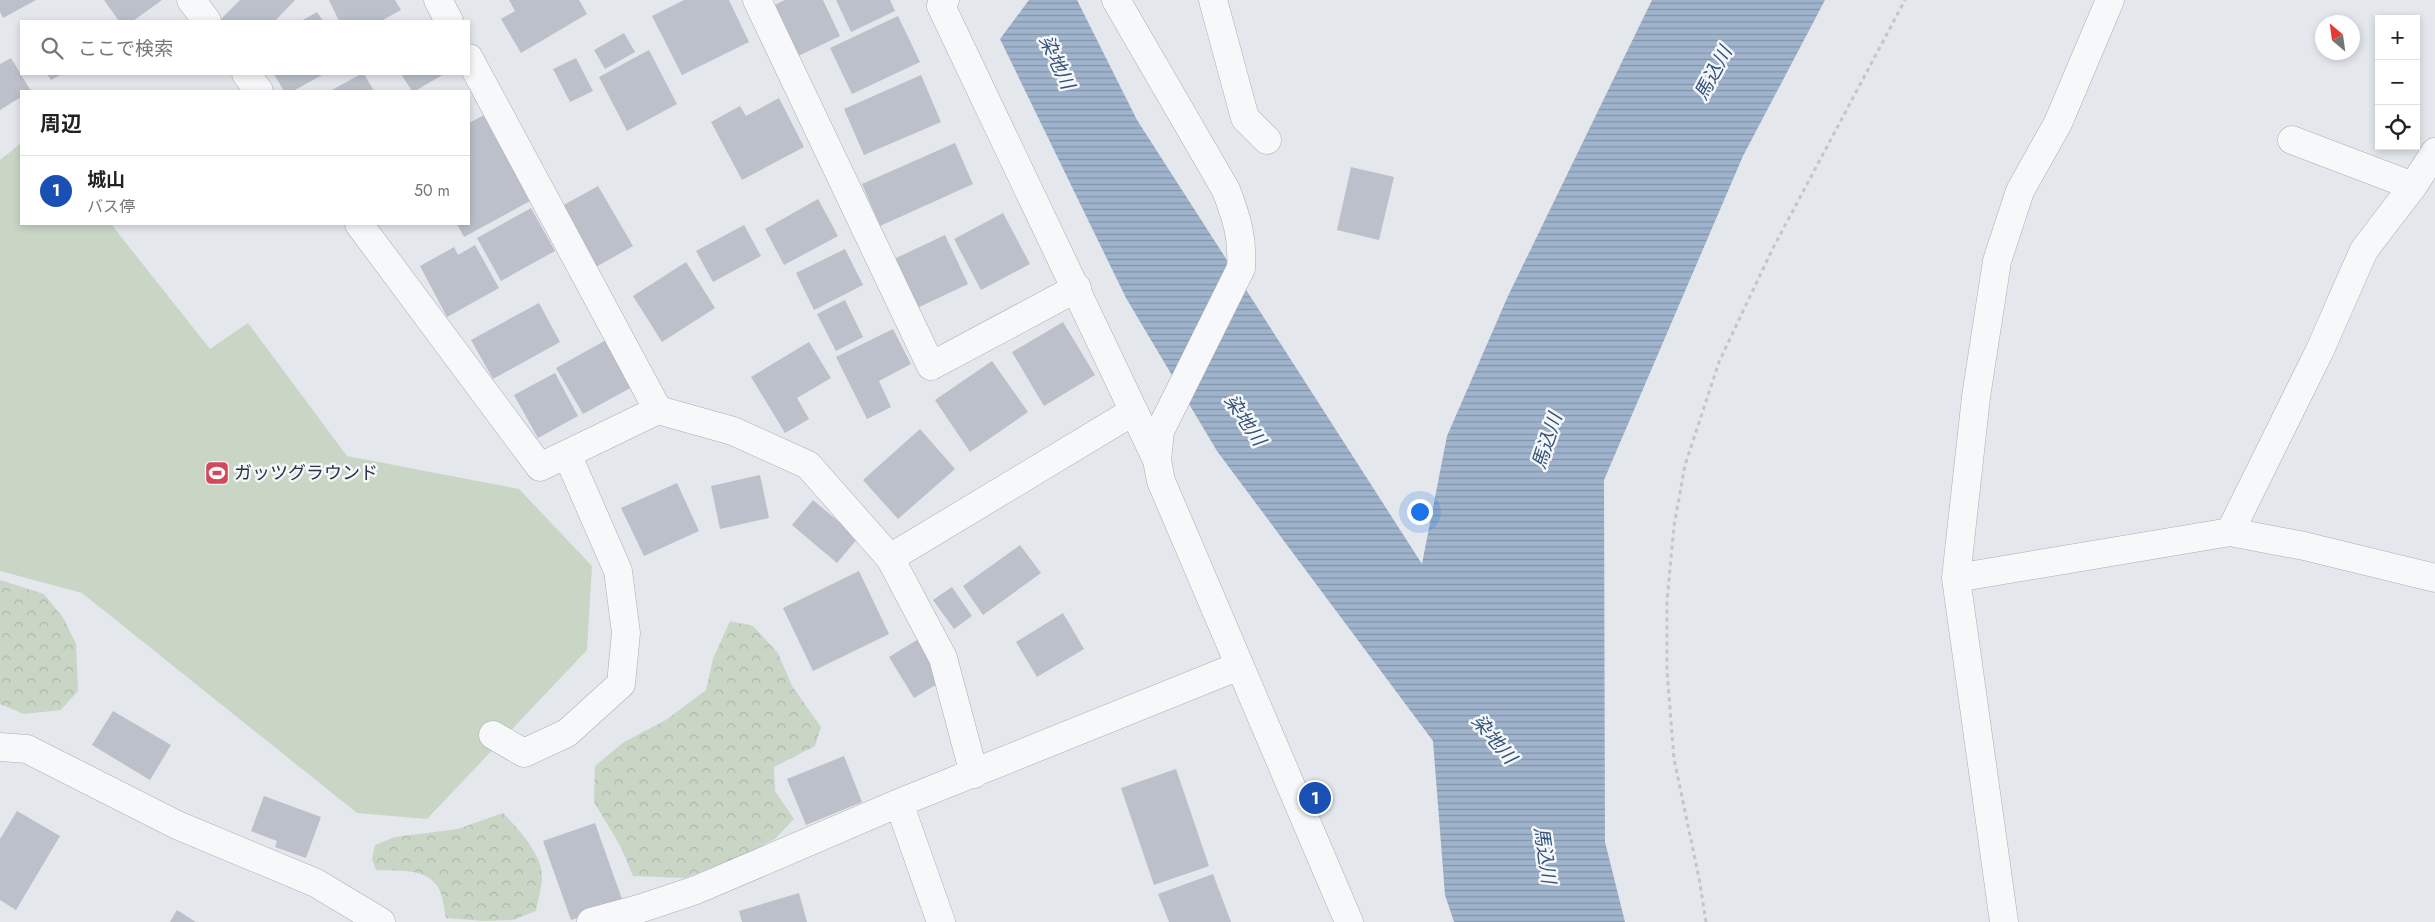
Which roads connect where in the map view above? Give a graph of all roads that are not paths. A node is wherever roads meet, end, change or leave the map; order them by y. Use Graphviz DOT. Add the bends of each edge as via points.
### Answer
graph roads {
  1 [pos="438,0"];
  2 [pos="757,0"];
  3 [pos="945,0"];
  4 [pos="1116,0"];
  5 [pos="1212,0"];
  6 [pos="2110,0"];
  7 [pos="448,20"];
  8 [pos="470,60"];
  9 [pos="247,75"];
  10 [pos="258,90"];
  11 [pos="1267,140"];
  12 [pos="2292,140"];
  13 [pos="2435,152"];
  14 [pos="2413,186"];
  15 [pos="359,225"];
  16 [pos="1077,288"];
  17 [pos="658,410"];
  18 [pos="1134,411"];
  19 [pos="567,454"];
  20 [pos="1157,460"];
  21 [pos="2230,532"];
  22 [pos="890,558"];
  23 [pos="1956,578"];
  24 [pos="2435,578"];
  25 [pos="1239,666"];
  26 [pos="493,735"];
  27 [pos="0,747"];
  28 [pos="974,774"];
  29 [pos="900,804"];
  30 [pos="381,922"];
  31 [pos="591,922"];
  32 [pos="941,922"];
  33 [pos="1349,922"];
  34 [pos="2004,922"];
  1 -- 7 [label="street"];
  2 -- 16 [label="street" via="931,366"];
  3 -- 16 [label="street" via="941,6"];
  4 -- 20 [label="street" via="1226,190 1242,246 1241,268 1160,432"];
  5 -- 11 [label="street" via="1245,118"];
  6 -- 23 [label="street" via="2058,123 2020,190 1997,261 1976,397"];
  8 -- 17 [label="street"];
  9 -- 10 [label="street"];
  12 -- 14 [label="street"];
  13 -- 14 [label="street"];
  14 -- 21 [label="street" via="2364,250 2320,350"];
  15 -- 19 [label="street" via="540,467"];
  16 -- 18 [label="street"];
  17 -- 19 [label="street"];
  17 -- 22 [label="street" via="733,431 808,465"];
  18 -- 20 [label="street"];
  18 -- 22 [label="street"];
  19 -- 26 [label="street" via="618,571 626,633 621,684 567,734 524,753"];
  20 -- 25 [label="street" via="1161,481"];
  21 -- 23 [label="street"];
  21 -- 24 [label="street" via="2304,546"];
  22 -- 28 [label="street" via="942,658"];
  23 -- 34 [label="street"];
  25 -- 28 [label="street"];
  25 -- 33 [label="street"];
  27 -- 30 [label="street" via="35,752 176,825 316,883"];
  28 -- 29 [label="street"];
  29 -- 31 [label="street" via="679,897"];
  29 -- 32 [label="street"];
}
